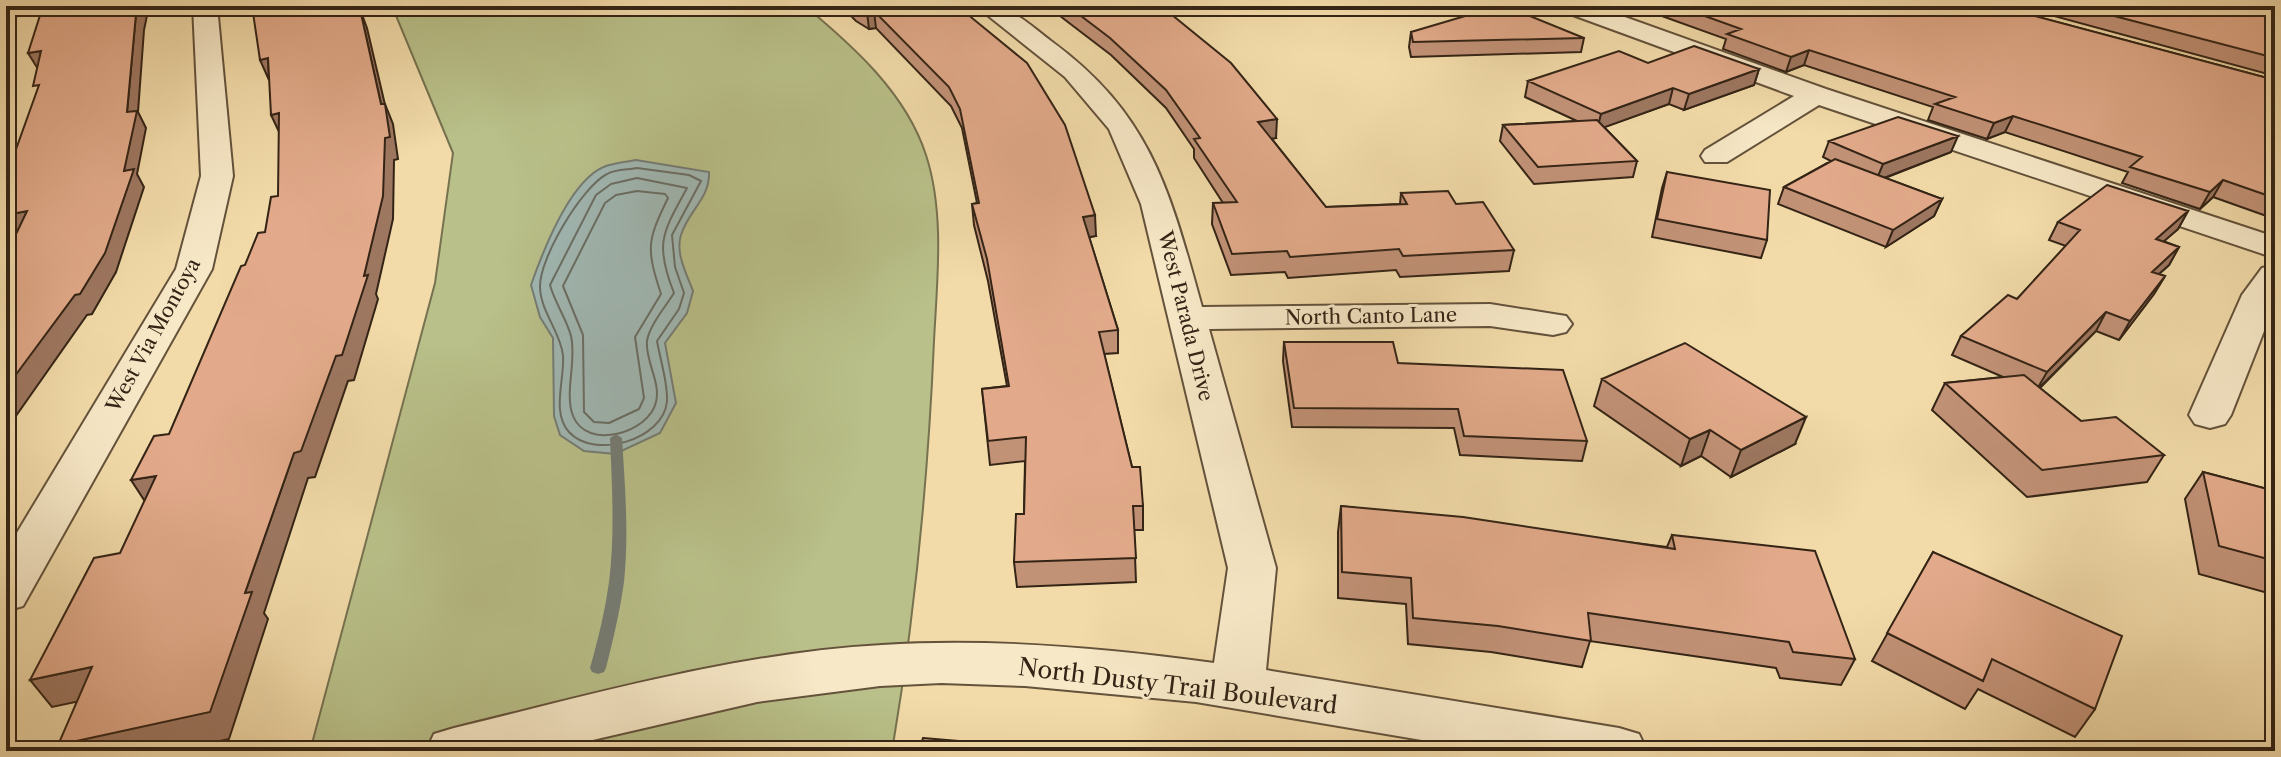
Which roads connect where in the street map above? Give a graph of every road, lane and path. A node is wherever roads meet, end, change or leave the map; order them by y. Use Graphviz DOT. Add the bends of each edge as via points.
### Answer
graph roads {
  1 [pos="25,6"];
  2 [pos="205,6"];
  3 [pos="988,6"];
  4 [pos="1571,6"];
  5 [pos="6,11"];
  6 [pos="1816,95"];
  7 [pos="1716,156"];
  8 [pos="2275,248"];
  9 [pos="2275,276"];
  10 [pos="1189,318"];
  11 [pos="1553,324"];
  12 [pos="2210,415"];
  13 [pos="6,593"];
  14 [pos="1237,689"];
  15 [pos="454,751"];
  16 [pos="1619,751"];
  1 -- 5 [label="street"];
  2 -- 13 [label="street, West Via Montoya" via="217,176 194,269"];
  3 -- 10 [label="street, West Parada Drive" via="1075,71 1123,127 1157,204"];
  4 -- 6 [label="street"];
  6 -- 7 [label="street"];
  6 -- 8 [label="street"];
  9 -- 12 [label="street" via="2260,295"];
  10 -- 11 [label="street, North Canto Lane" via="1490,315"];
  10 -- 14 [label="street, West Parada Drive" via="1252,568"];
  14 -- 15 [label="street, North Dusty Trail Boulevard" via="1053,667 939,663 840,670 694,693"];
  14 -- 16 [label="street, North Dusty Trail Boulevard"];
}
